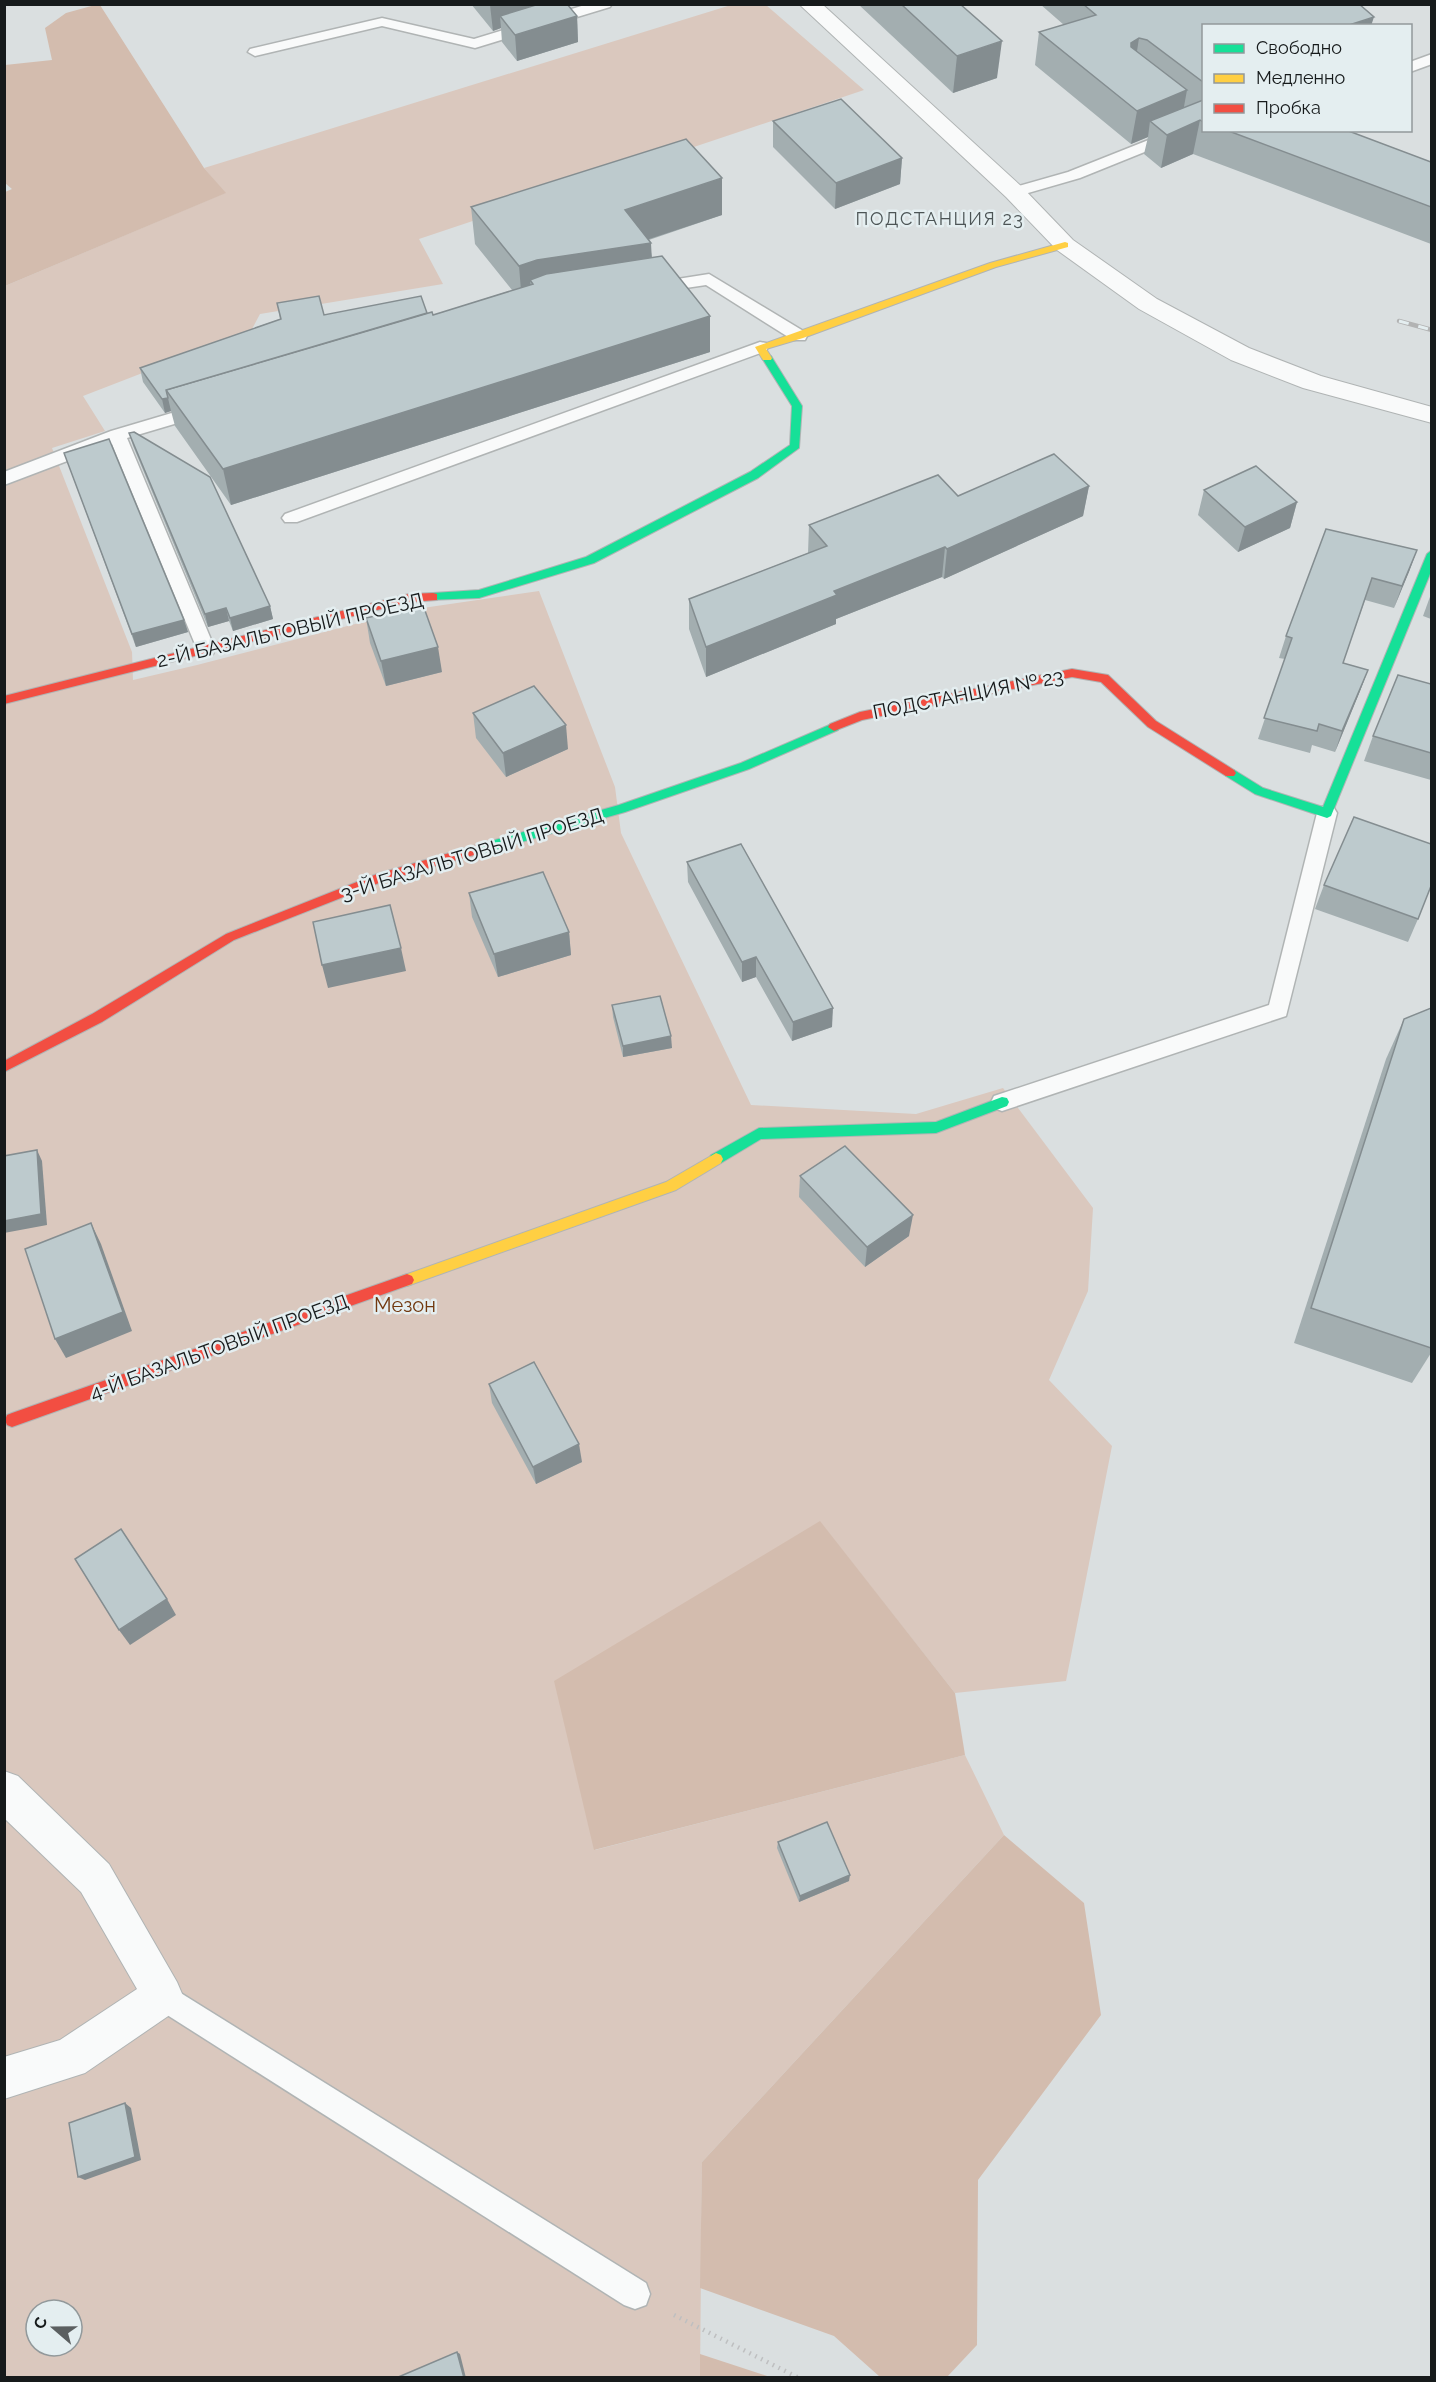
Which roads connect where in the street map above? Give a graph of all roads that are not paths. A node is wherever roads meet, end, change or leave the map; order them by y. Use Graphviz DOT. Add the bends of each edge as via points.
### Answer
graph roads {
  1 [pos="605,4"];
  2 [pos="809,4"];
  3 [pos="580,8"];
  4 [pos="255,52"];
  5 [pos="1431,58"];
  6 [pos="1412,68"];
  7 [pos="1195,121"];
  8 [pos="1014,192"];
  9 [pos="1065,245"];
  10 [pos="639,290"];
  11 [pos="799,336"];
  12 [pos="760,347"];
  13 [pos="218,405"];
  14 [pos="1431,415"];
  15 [pos="117,435"];
  16 [pos="4,479"];
  17 [pos="291,518"];
  18 [pos="1431,554"];
  19 [pos="206,649"];
  20 [pos="4,700"];
  21 [pos="621,809"];
  22 [pos="1327,813"];
  23 [pos="6,1069"];
  24 [pos="1002,1102"];
  25 [pos="7,1420"];
  26 [pos="4,1790"];
  27 [pos="164,1996"];
  28 [pos="4,2078"];
  29 [pos="635,2294"];
  1 -- 3 [label="lane"];
  2 -- 8 [label="street"];
  3 -- 4 [label="lane" via="475,44 382,22"];
  5 -- 6 [label="lane"];
  7 -- 8 [label="lane" via="1074,175"];
  8 -- 9 [label="street"];
  9 -- 11 [label="street" via="993,265"];
  9 -- 14 [label="street" via="1148,304 1240,354 1312,382"];
  10 -- 11 [label="lane" via="709,279"];
  11 -- 12 [label="street"];
  12 -- 17 [label="lane"];
  12 -- 19 [label="street, 2-Й БАЗАЛЬТОВЫЙ ПРОЕЗД" via="797,406 795,446 754,475 590,560 479,594 409,598"];
  13 -- 15 [label="lane"];
  15 -- 16 [label="lane"];
  15 -- 19 [label="lane"];
  18 -- 22 [label="street"];
  19 -- 20 [label="street, 2-Й БАЗАЛЬТОВЫЙ ПРОЕЗД"];
  21 -- 22 [label="street, ПОДСТАНЦИЯ № 23" via="745,766 860,716 1072,673 1104,678 1152,724 1259,791"];
  21 -- 23 [label="street, 3-Й БАЗАЛЬТОВЫЙ ПРОЕЗД" via="381,877 230,937"];
  22 -- 24 [label="lane" via="1278,1010"];
  24 -- 25 [label="street, 4-Й БАЗАЛЬТОВЫЙ ПРОЕЗД" via="936,1127 759,1134 671,1186"];
  26 -- 27 [label="street" via="95,1878"];
  27 -- 28 [label="street" via="70,2058"];
  27 -- 29 [label="lane"];
}
